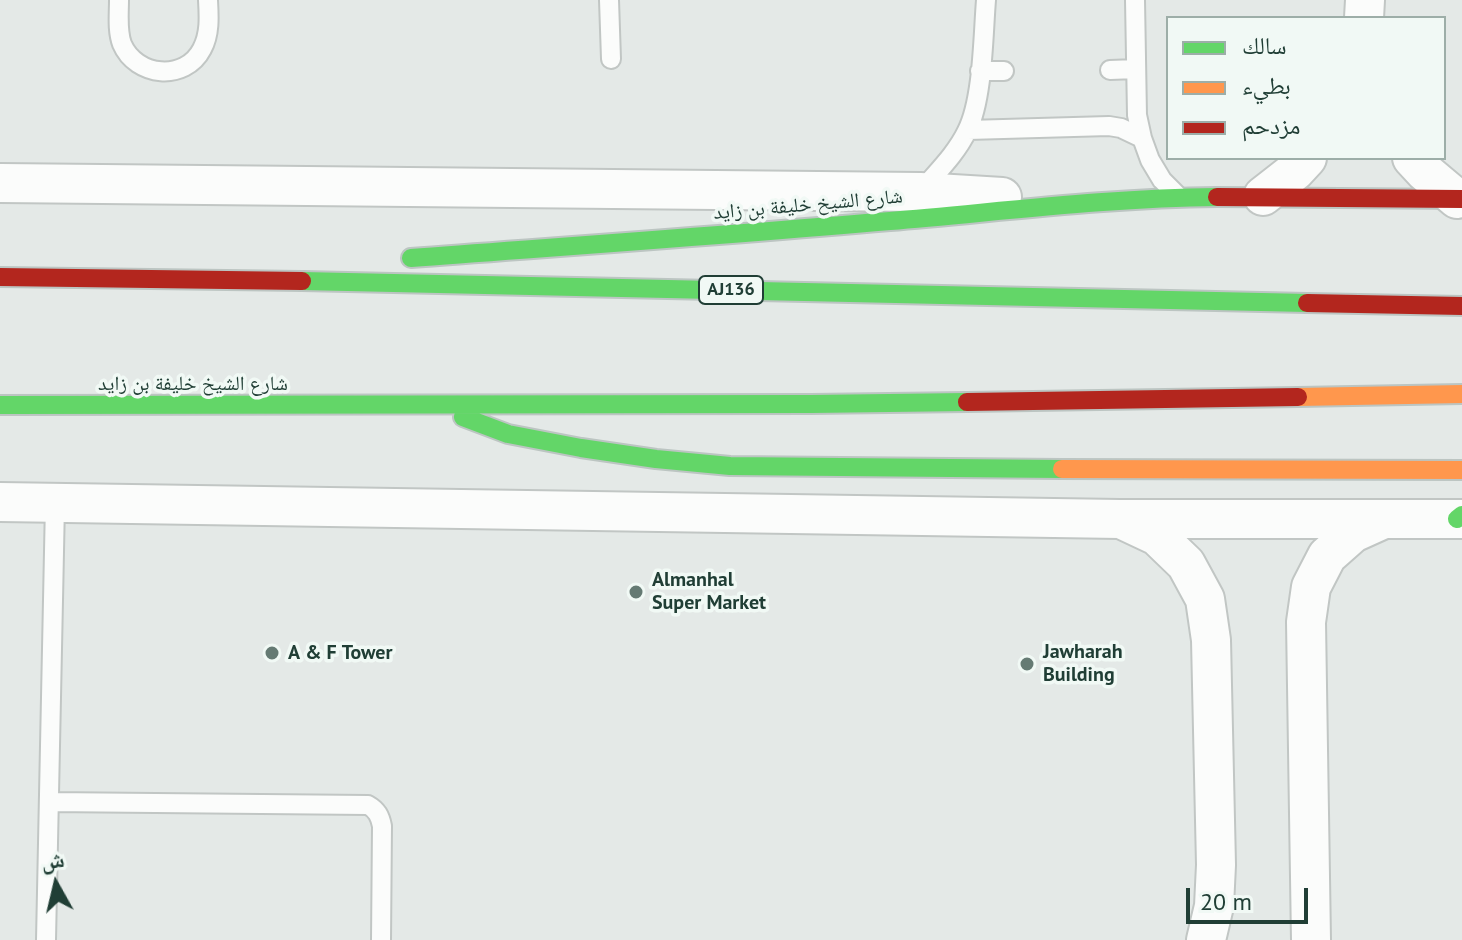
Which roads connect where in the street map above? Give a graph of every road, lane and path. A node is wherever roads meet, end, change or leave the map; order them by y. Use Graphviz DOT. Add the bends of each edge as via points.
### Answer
graph roads {
  1 [pos="119,0"];
  2 [pos="208,0"];
  3 [pos="609,0"];
  4 [pos="986,0"];
  5 [pos="1135,0"];
  6 [pos="611,59"];
  7 [pos="1136,69"];
  8 [pos="1110,70"];
  9 [pos="980,71"];
  10 [pos="1004,71"];
  11 [pos="968,130"];
  12 [pos="1142,138"];
  13 [pos="1305,160"];
  14 [pos="1414,160"];
  15 [pos="0,183"];
  16 [pos="920,192"];
  17 [pos="1263,196"];
  18 [pos="1179,197"];
  19 [pos="1460,197"];
  20 [pos="1057,205"];
  21 [pos="392,260"];
  22 [pos="329,264"];
  23 [pos="0,277"];
  24 [pos="157,278"];
  25 [pos="1462,306"];
  26 [pos="1462,394"];
  27 [pos="0,405"];
  28 [pos="435,406"];
  29 [pos="1462,470"];
  30 [pos="0,502"];
  31 [pos="55,503"];
  32 [pos="1460,517"];
  33 [pos="1385,518"];
  34 [pos="1120,519"];
  35 [pos="49,802"];
  36 [pos="46,940"];
  37 [pos="381,940"];
  38 [pos="1206,940"];
  39 [pos="1311,940"];
  1 -- 2 [label="lane" via="121,42 142,67 158,72 174,71 201,53"];
  3 -- 6 [label="lane"];
  4 -- 9 [label="lane"];
  5 -- 7 [label="lane"];
  7 -- 8 [label="lane"];
  7 -- 12 [label="lane"];
  9 -- 10 [label="lane"];
  9 -- 11 [label="lane"];
  11 -- 12 [label="lane" via="1109,126"];
  11 -- 16 [label="lane"];
  12 -- 18 [label="lane" via="1162,180"];
  13 -- 17 [label="street"];
  14 -- 19 [label="street"];
  15 -- 16 [label="street"];
  16 -- 20 [label="street"];
  17 -- 18 [label="main road, شارع الشيخ خليفة بن زايد"];
  17 -- 19 [label="main road, شارع الشيخ خليفة بن زايد"];
  18 -- 20 [label="main road, شارع الشيخ خليفة بن زايد"];
  20 -- 21 [label="main road, شارع الشيخ خليفة بن زايد"];
  22 -- 24 [label="main road"];
  23 -- 24 [label="main road, AJ136"];
  24 -- 25 [label="main road, AJ136"];
  26 -- 28 [label="main road, شارع الشيخ خليفة بن زايد"];
  27 -- 28 [label="main road, شارع الشيخ خليفة بن زايد"];
  28 -- 29 [label="main road, شارع الشيخ خليفة بن زايد" via="522,437 730,466"];
  30 -- 31 [label="street"];
  31 -- 34 [label="street"];
  31 -- 35 [label="lane"];
  32 -- 33 [label="street"];
  33 -- 34 [label="street"];
  33 -- 39 [label="street" via="1344,540 1327,556 1311,587 1306,622"];
  34 -- 38 [label="street" via="1157,536 1186,564 1205,599 1211,640 1216,865"];
  35 -- 36 [label="lane"];
  35 -- 37 [label="lane" via="368,805 382,826"];
}
